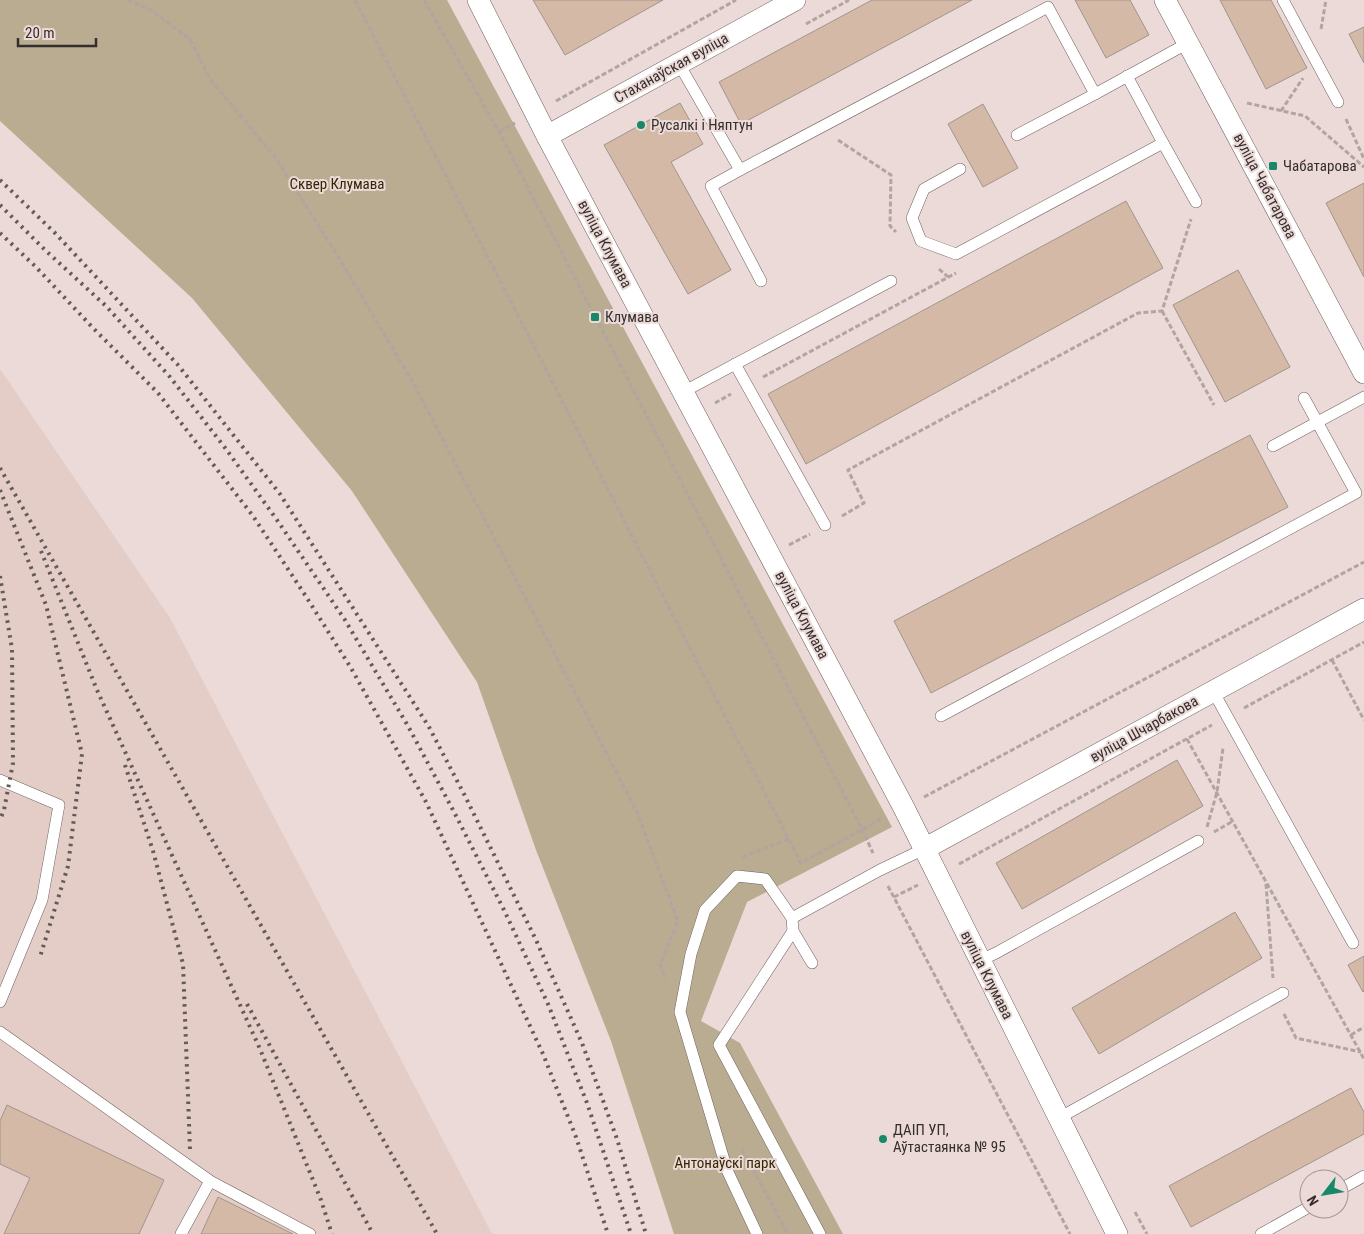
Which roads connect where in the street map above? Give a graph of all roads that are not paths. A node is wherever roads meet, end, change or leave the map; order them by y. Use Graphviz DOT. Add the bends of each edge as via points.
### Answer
graph roads {
  1 [pos="478,0"];
  2 [pos="795,0"];
  3 [pos="1165,0"];
  4 [pos="1283,0"];
  5 [pos="1188,43"];
  6 [pos="679,64"];
  7 [pos="1127,76"];
  8 [pos="1094,94"];
  9 [pos="1338,102"];
  10 [pos="1017,135"];
  11 [pos="547,136"];
  12 [pos="1163,143"];
  13 [pos="960,169"];
  14 [pos="740,170"];
  15 [pos="1196,202"];
  16 [pos="891,280"];
  17 [pos="761,281"];
  18 [pos="735,364"];
  19 [pos="1364,371"];
  20 [pos="684,392"];
  21 [pos="1364,397"];
  22 [pos="1304,398"];
  23 [pos="1317,422"];
  24 [pos="1273,446"];
  25 [pos="825,525"];
  26 [pos="1364,609"];
  27 [pos="1213,692"];
  28 [pos="941,716"];
  29 [pos="0,780"];
  30 [pos="1198,841"];
  31 [pos="924,849"];
  32 [pos="792,918"];
  33 [pos="793,931"];
  34 [pos="1353,943"];
  35 [pos="979,961"];
  36 [pos="812,963"];
  37 [pos="1279,995"];
  38 [pos="0,1002"];
  39 [pos="0,1032"];
  40 [pos="1059,1118"];
  41 [pos="1364,1176"];
  42 [pos="210,1181"];
  43 [pos="1349,1184"];
  44 [pos="1299,1213"];
  45 [pos="181,1234"];
  46 [pos="310,1234"];
  47 [pos="757,1234"];
  48 [pos="820,1234"];
  49 [pos="1117,1234"];
  50 [pos="1261,1234"];
  1 -- 11 [label="street, вуліца Клумава"];
  2 -- 6 [label="street, Стаханаўская вуліца"];
  3 -- 5 [label="street, вуліца Чабатарова"];
  4 -- 9 [label="lane"];
  5 -- 7 [label="lane"];
  5 -- 19 [label="street, вуліца Чабатарова"];
  6 -- 11 [label="street, Стаханаўская вуліца"];
  6 -- 14 [label="lane"];
  7 -- 8 [label="lane"];
  7 -- 12 [label="lane"];
  8 -- 10 [label="lane"];
  8 -- 14 [label="lane" via="1048,7"];
  11 -- 20 [label="street, вуліца Клумава"];
  12 -- 13 [label="lane" via="956,254 921,241 912,218 924,189"];
  12 -- 15 [label="lane"];
  14 -- 17 [label="lane" via="711,186"];
  16 -- 18 [label="lane"];
  18 -- 20 [label="lane"];
  18 -- 25 [label="lane"];
  20 -- 31 [label="street, вуліца Клумава"];
  21 -- 23 [label="lane"];
  22 -- 23 [label="lane"];
  23 -- 24 [label="lane"];
  23 -- 28 [label="lane" via="1356,493"];
  26 -- 27 [label="street, вуліца Шчарбакова"];
  27 -- 31 [label="street, вуліца Шчарбакова"];
  27 -- 34 [label="lane"];
  29 -- 38 [label="lane" via="59,805 42,900"];
  30 -- 35 [label="lane"];
  31 -- 32 [label="lane"];
  31 -- 35 [label="street, вуліца Клумава"];
  32 -- 33 [label="lane"];
  32 -- 47 [label="lane" via="765,879 738,876 705,910 691,954 680,1012 727,1170"];
  33 -- 36 [label="lane"];
  33 -- 48 [label="lane" via="719,1045"];
  35 -- 40 [label="street, вуліца Клумава"];
  37 -- 40 [label="lane"];
  39 -- 42 [label="lane"];
  40 -- 49 [label="street, вуліца Клумава"];
  41 -- 43 [label="lane"];
  42 -- 45 [label="lane"];
  42 -- 46 [label="lane"];
  44 -- 50 [label="lane"];
}
